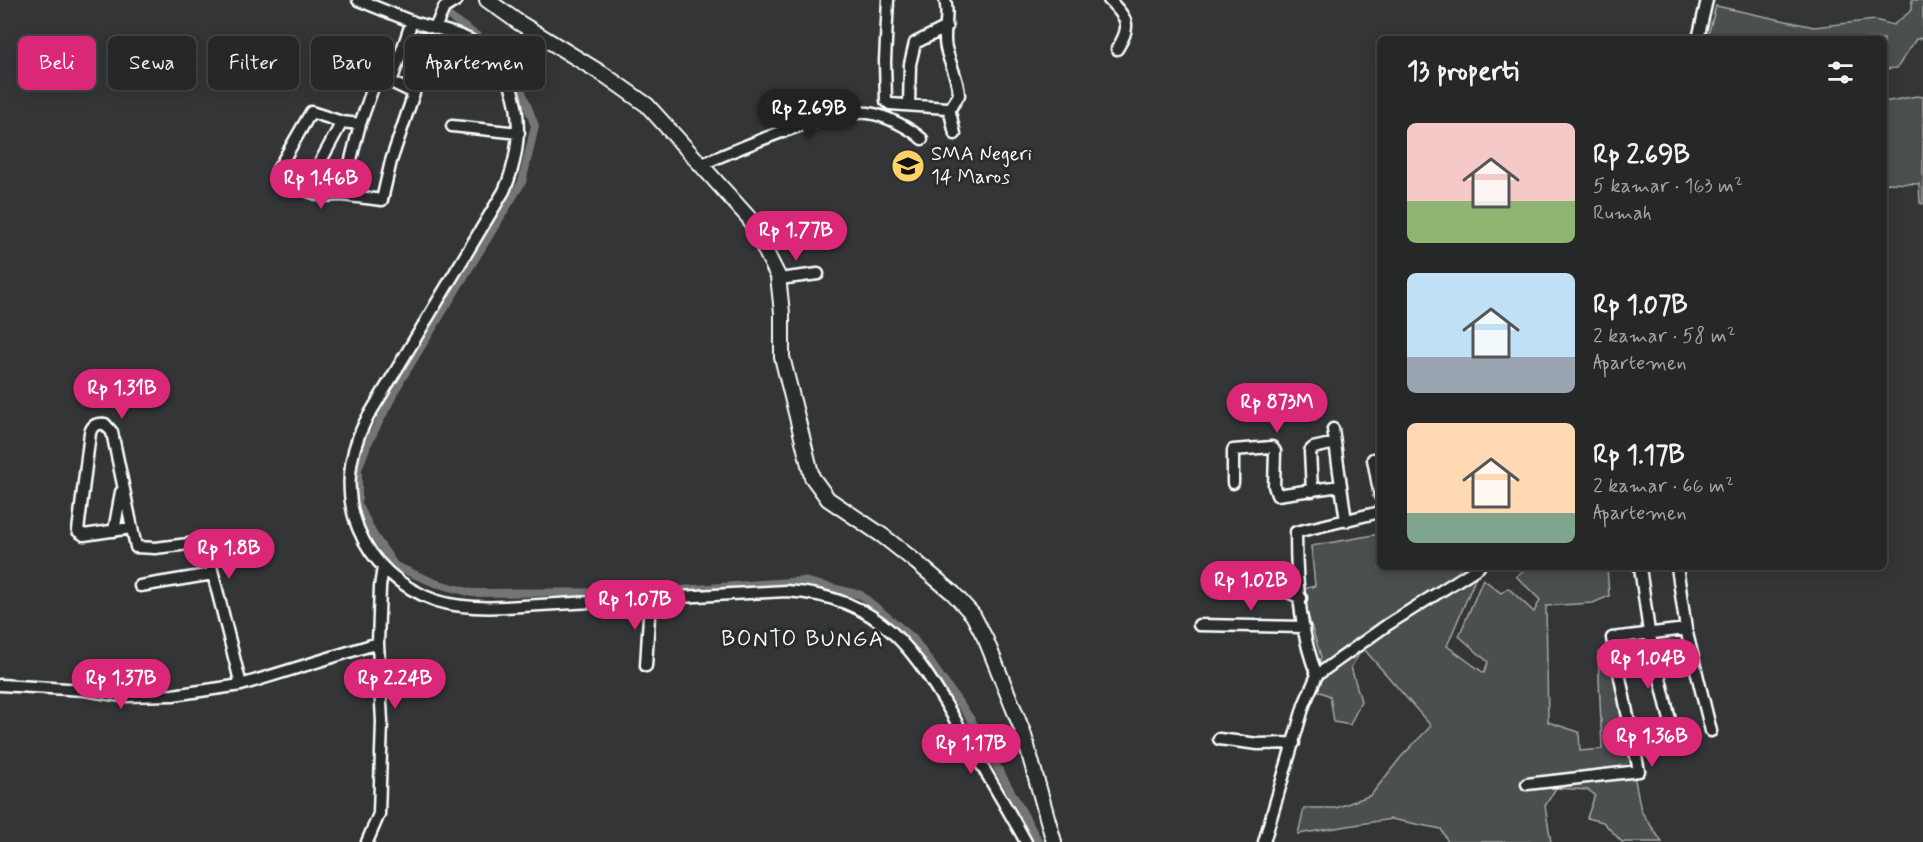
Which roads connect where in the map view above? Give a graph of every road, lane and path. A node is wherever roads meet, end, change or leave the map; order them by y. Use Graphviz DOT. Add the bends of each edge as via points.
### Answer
graph roads {
  1 [pos="357,0"];
  2 [pos="458,0"];
  3 [pos="487,0"];
  4 [pos="888,0"];
  5 [pos="945,0"];
  6 [pos="1109,0"];
  7 [pos="1707,0"];
  8 [pos="439,19"];
  9 [pos="412,21"];
  10 [pos="947,27"];
  11 [pos="1699,36"];
  12 [pos="1117,50"];
  13 [pos="393,76"];
  14 [pos="393,83"];
  15 [pos="373,90"];
  16 [pos="909,105"];
  17 [pos="949,110"];
  18 [pos="342,122"];
  19 [pos="360,124"];
  20 [pos="452,126"];
  21 [pos="519,133"];
  22 [pos="955,134"];
  23 [pos="922,139"];
  24 [pos="700,165"];
  25 [pos="305,190"];
  26 [pos="342,195"];
  27 [pos="818,274"];
  28 [pos="779,279"];
  29 [pos="1333,429"];
  30 [pos="1335,443"];
  31 [pos="1373,459"];
  32 [pos="1377,480"];
  33 [pos="1233,483"];
  34 [pos="122,485"];
  35 [pos="1340,486"];
  36 [pos="1312,491"];
  37 [pos="1377,513"];
  38 [pos="1346,521"];
  39 [pos="131,528"];
  40 [pos="114,531"];
  41 [pos="383,567"];
  42 [pos="1640,570"];
  43 [pos="1677,570"];
  44 [pos="1464,571"];
  45 [pos="213,574"];
  46 [pos="1269,584"];
  47 [pos="140,586"];
  48 [pos="1301,598"];
  49 [pos="650,600"];
  50 [pos="1199,625"];
  51 [pos="1304,627"];
  52 [pos="1686,629"];
  53 [pos="1648,632"];
  54 [pos="378,643"];
  55 [pos="646,666"];
  56 [pos="1317,675"];
  57 [pos="0,685"];
  58 [pos="241,685"];
  59 [pos="1711,731"];
  60 [pos="1219,739"];
  61 [pos="1675,741"];
  62 [pos="1294,743"];
  63 [pos="1527,784"];
  64 [pos="366,842"];
  65 [pos="1026,842"];
  66 [pos="1054,842"];
  67 [pos="1264,842"];
  1 -- 9 [label="street"];
  2 -- 8 [label="street"];
  3 -- 24 [label="main road" via="641,100"];
  4 -- 16 [label="street" via="885,96 890,104"];
  5 -- 10 [label="street"];
  6 -- 12 [label="street" via="1127,25"];
  7 -- 11 [label="street"];
  8 -- 9 [label="street"];
  8 -- 21 [label="street" via="501,67 515,99"];
  9 -- 13 [label="street"];
  10 -- 16 [label="street" via="915,43"];
  10 -- 17 [label="street" via="946,46 959,95"];
  14 -- 26 [label="street" via="414,93 382,200"];
  15 -- 19 [label="street"];
  16 -- 17 [label="street"];
  17 -- 22 [label="street"];
  18 -- 19 [label="street"];
  18 -- 25 [label="street"];
  18 -- 25 [label="street" via="310,113 276,171"];
  19 -- 26 [label="street"];
  20 -- 21 [label="street"];
  21 -- 41 [label="street" via="514,165 504,191 365,422 356,444 349,488 355,519 361,538"];
  23 -- 24 [label="street" via="910,129 872,114 845,115 760,140"];
  24 -- 28 [label="main road" via="749,218"];
  25 -- 26 [label="street" via="322,196"];
  27 -- 28 [label="street"];
  28 -- 66 [label="main road" via="782,357 812,477 828,499 916,562 973,615 1023,732"];
  29 -- 30 [label="street"];
  30 -- 35 [label="street"];
  30 -- 36 [label="street" via="1310,451"];
  31 -- 32 [label="street"];
  33 -- 36 [label="street" via="1233,450 1272,447 1275,494"];
  34 -- 39 [label="street"];
  34 -- 40 [label="street"];
  34 -- 40 [label="street" via="112,432 105,424 96,424 90,433 78,531 84,535"];
  35 -- 36 [label="street"];
  35 -- 38 [label="street"];
  37 -- 38 [label="street"];
  38 -- 48 [label="street" via="1296,532"];
  39 -- 40 [label="street"];
  39 -- 45 [label="street" via="138,548 205,542"];
  41 -- 49 [label="street" via="423,594 464,607"];
  41 -- 54 [label="street"];
  42 -- 53 [label="street"];
  43 -- 52 [label="street"];
  44 -- 56 [label="street"];
  45 -- 47 [label="street"];
  45 -- 58 [label="street"];
  46 -- 48 [label="street"];
  48 -- 51 [label="street"];
  49 -- 55 [label="street"];
  49 -- 65 [label="street" via="800,592 848,603 871,616 918,659"];
  50 -- 51 [label="street"];
  51 -- 56 [label="street"];
  52 -- 53 [label="street"];
  52 -- 59 [label="street"];
  53 -- 61 [label="street"];
  53 -- 63 [label="street" via="1612,638 1639,771"];
  54 -- 58 [label="street"];
  54 -- 64 [label="street" via="382,722 379,814"];
  56 -- 62 [label="street"];
  57 -- 58 [label="street" via="122,696 172,695"];
  60 -- 62 [label="street"];
  62 -- 67 [label="street"];
}
